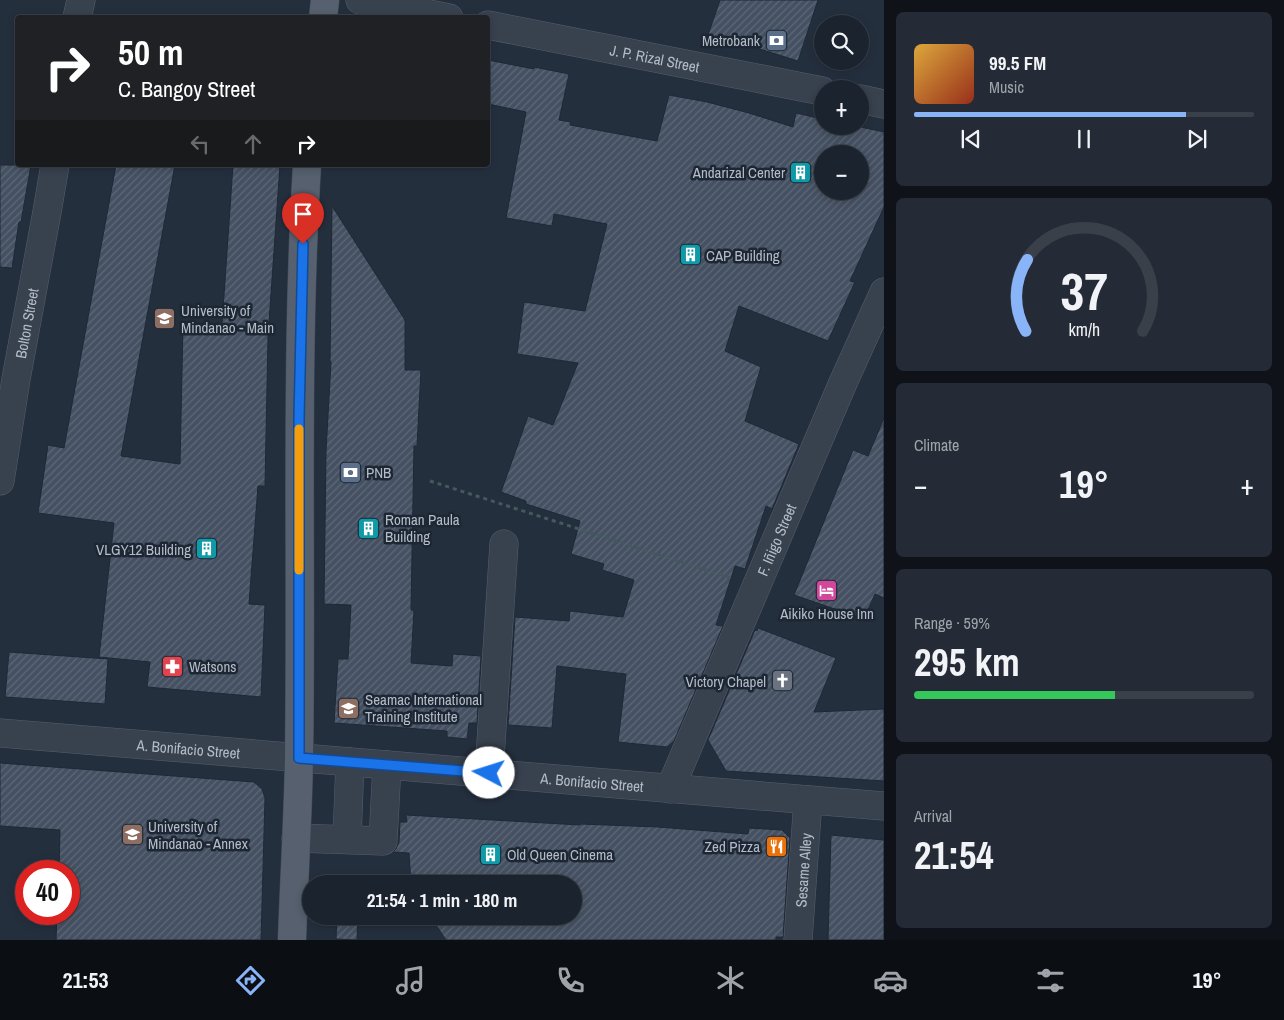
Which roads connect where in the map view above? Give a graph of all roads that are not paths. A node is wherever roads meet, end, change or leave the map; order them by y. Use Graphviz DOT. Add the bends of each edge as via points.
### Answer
graph roads {
  1 [pos="80,0"];
  2 [pos="325,0"];
  3 [pos="360,0"];
  4 [pos="78,15"];
  5 [pos="323,15"];
  6 [pos="434,15"];
  7 [pos="490,25"];
  8 [pos="814,89"];
  9 [pos="869,101"];
  10 [pos="884,104"];
  11 [pos="54,167"];
  12 [pos="307,167"];
  13 [pos="884,292"];
  14 [pos="0,481"];
  15 [pos="504,544"];
  16 [pos="0,733"];
  17 [pos="299,758"];
  18 [pos="350,762"];
  19 [pos="387,765"];
  20 [pos="489,773"];
  21 [pos="670,789"];
  22 [pos="808,800"];
  23 [pos="884,806"];
  24 [pos="296,838"];
  25 [pos="347,840"];
  26 [pos="292,940"];
  27 [pos="798,940"];
  1 -- 4 [label="street"];
  2 -- 5 [label="main road"];
  3 -- 6 [label="street"];
  7 -- 8 [label="street, J. P. Rizal Street"];
  9 -- 10 [label="street"];
  11 -- 14 [label="street, Bolton Street"];
  12 -- 17 [label="main road" via="299,409"];
  13 -- 21 [label="street, F. Iñigo Street"];
  15 -- 20 [label="street"];
  16 -- 17 [label="street, A. Bonifacio Street"];
  17 -- 18 [label="street, A. Bonifacio Street"];
  17 -- 24 [label="main road"];
  18 -- 19 [label="street, A. Bonifacio Street"];
  18 -- 25 [label="street"];
  19 -- 20 [label="street, A. Bonifacio Street"];
  19 -- 25 [label="street" via="383,841"];
  20 -- 21 [label="street, A. Bonifacio Street"];
  21 -- 22 [label="street, A. Bonifacio Street"];
  22 -- 23 [label="street, A. Bonifacio Street"];
  22 -- 27 [label="street, Sesame Alley"];
  24 -- 25 [label="street"];
  24 -- 26 [label="main road"];
}
